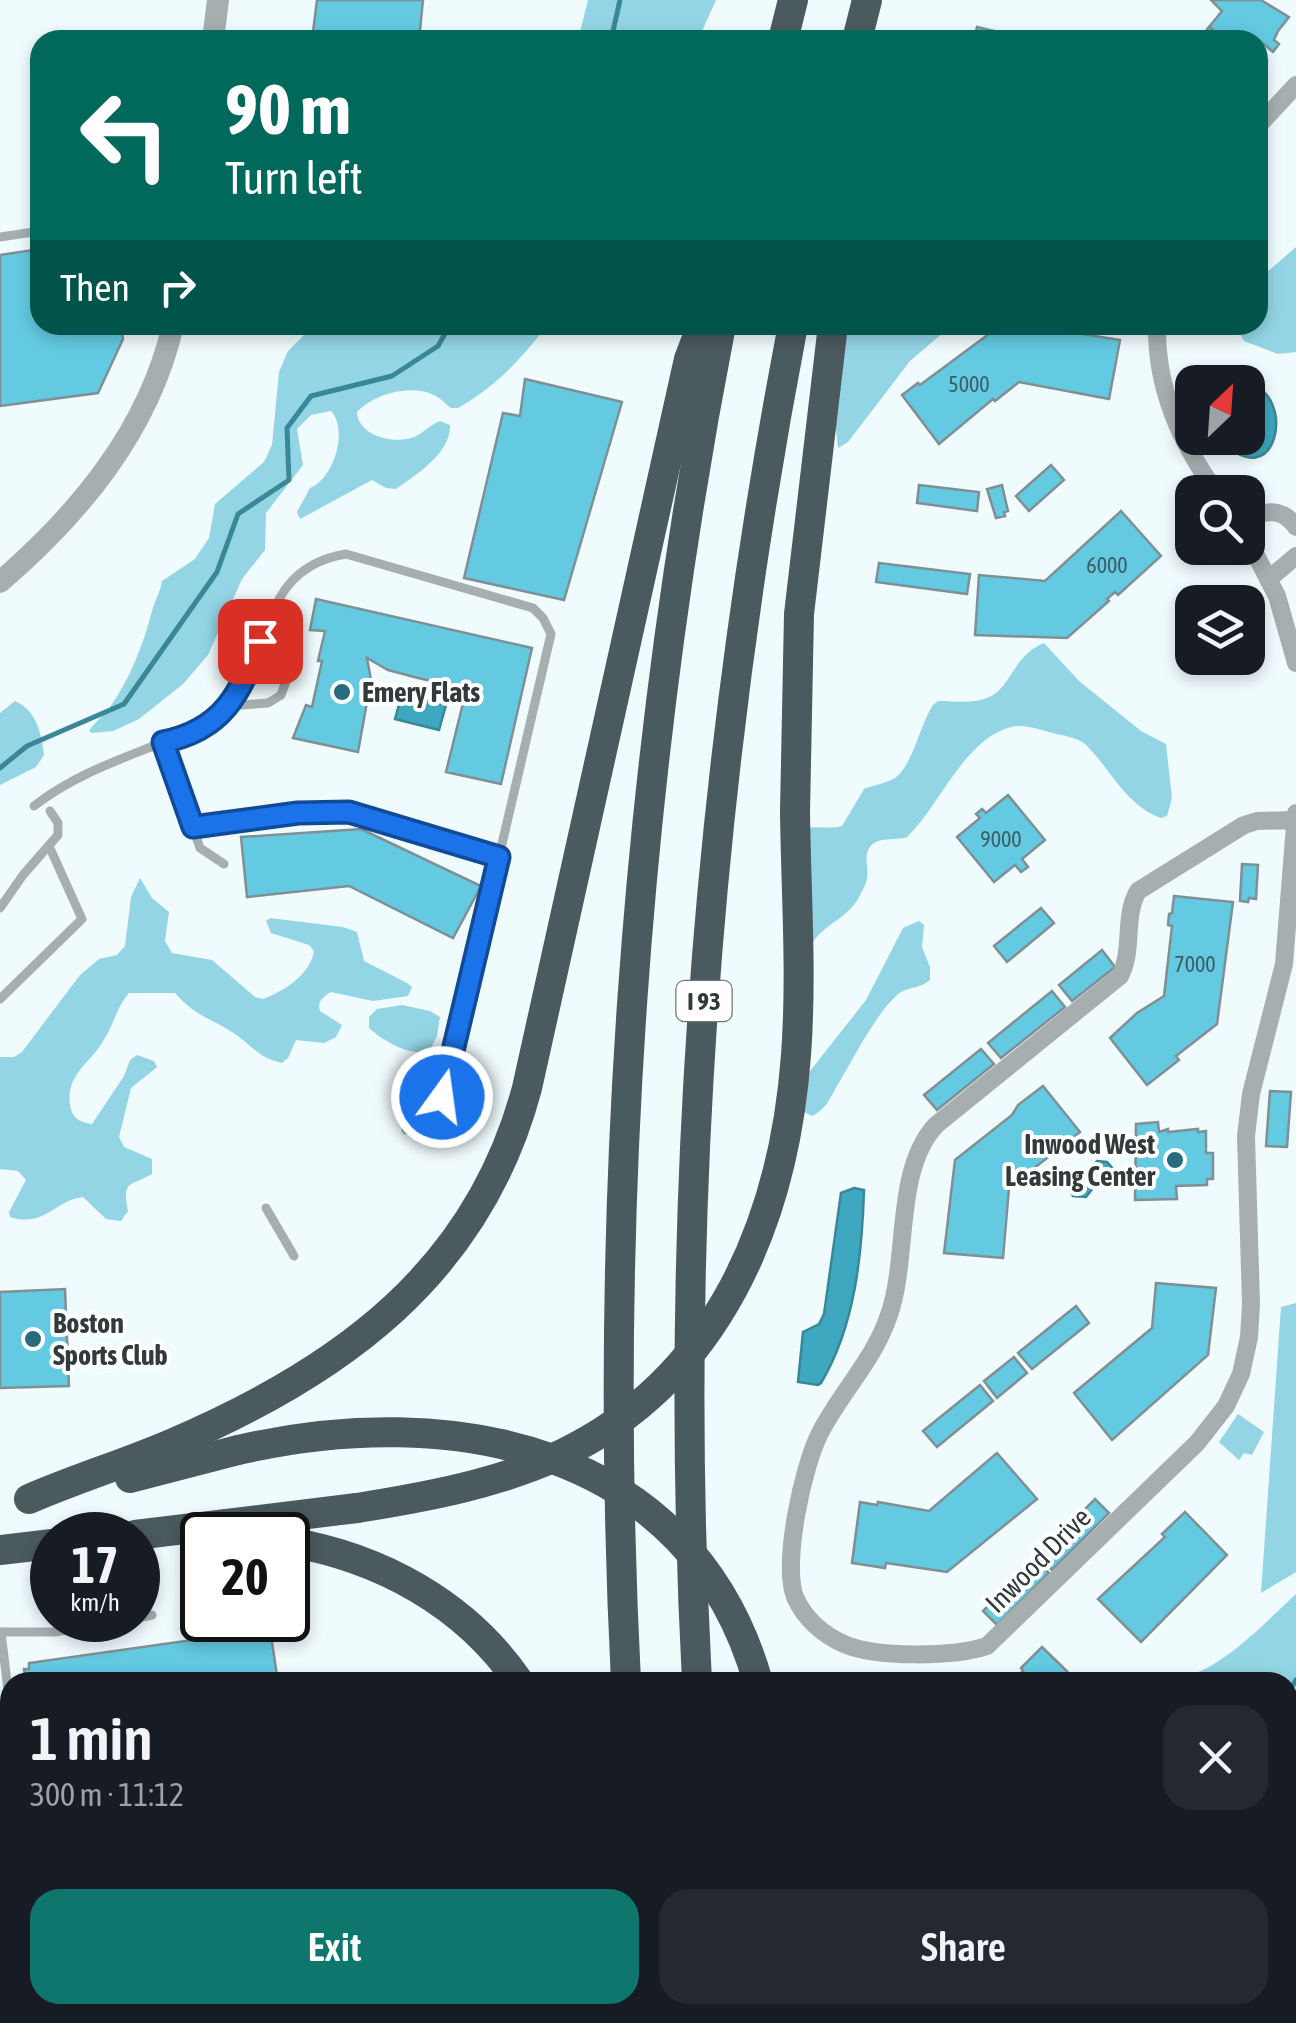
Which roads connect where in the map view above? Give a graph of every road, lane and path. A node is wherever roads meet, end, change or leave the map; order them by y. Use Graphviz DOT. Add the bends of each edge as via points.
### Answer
graph roads {
  1 [pos="218,0"];
  2 [pos="794,0"];
  3 [pos="867,0"];
  4 [pos="879,0"];
  5 [pos="220,30"];
  6 [pos="786,30"];
  7 [pos="859,30"];
  8 [pos="877,30"];
  9 [pos="1296,84"];
  10 [pos="1268,115"];
  11 [pos="30,232"];
  12 [pos="0,237"];
  13 [pos="170,335"];
  14 [pos="698,335"];
  15 [pos="719,335"];
  16 [pos="791,335"];
  17 [pos="832,335"];
  18 [pos="1158,335"];
  19 [pos="1205,475"];
  20 [pos="1265,514"];
  21 [pos="1296,526"];
  22 [pos="1296,556"];
  23 [pos="1262,565"];
  24 [pos="1270,578"];
  25 [pos="0,582"];
  26 [pos="270,618"];
  27 [pos="1296,663"];
  28 [pos="229,706"];
  29 [pos="163,742"];
  30 [pos="34,806"];
  31 [pos="50,811"];
  32 [pos="1296,816"];
  33 [pos="193,827"];
  34 [pos="49,846"];
  35 [pos="499,857"];
  36 [pos="224,864"];
  37 [pos="0,908"];
  38 [pos="0,981"];
  39 [pos="12,989"];
  40 [pos="0,999"];
  41 [pos="406,1130"];
  42 [pos="266,1208"];
  43 [pos="294,1256"];
  44 [pos="14,1502"];
  45 [pos="160,1532"];
  46 [pos="30,1547"];
  47 [pos="310,1547"];
  48 [pos="0,1550"];
  49 [pos="0,1632"];
  50 [pos="30,1632"];
  51 [pos="5,1672"];
  52 [pos="510,1672"];
  53 [pos="626,1672"];
  54 [pos="697,1672"];
  55 [pos="754,1672"];
  1 -- 5 [label="street"];
  2 -- 6 [label="highway"];
  3 -- 7 [label="highway"];
  4 -- 8 [label="highway"];
  9 -- 10 [label="street"];
  11 -- 12 [label="lane"];
  13 -- 25 [label="street" via="148,399 109,465 70,516"];
  14 -- 44 [label="highway" via="527,1088 510,1147 480,1207 424,1280 317,1366 216,1424"];
  15 -- 53 [label="highway" via="667,657 630,1042 619,1347"];
  16 -- 54 [label="highway, I 93" via="740,648 705,982 690,1302"];
  17 -- 45 [label="highway, bridge" via="800,614 797,1030 788,1124 763,1224 725,1305 661,1384 561,1454 432,1495"];
  18 -- 19 [label="street" via="1169,411"];
  20 -- 21 [label="street" via="1275,511"];
  22 -- 24 [label="street"];
  23 -- 24 [label="street"];
  24 -- 27 [label="street"];
  26 -- 28 [label="lane"];
  26 -- 28 [label="lane" via="290,636 295,652 281,695"];
  26 -- 35 [label="lane" via="292,578 316,561 346,554 513,600 543,618 551,634"];
  28 -- 29 [label="lane" via="186,737"];
  29 -- 30 [label="lane" via="69,781"];
  29 -- 33 [label="lane"];
  31 -- 34 [label="lane" via="60,830"];
  32 -- 32 [label="street, Inwood Drive" via="1244,825 1144,886 1131,906 1120,976 936,1125 922,1144 888,1320 828,1417 800,1486 794,1594 813,1624 840,1642 917,1652 987,1646 1196,1443 1232,1395 1250,1322 1246,1136 1284,964"];
  33 -- 35 [label="lane" via="349,812"];
  33 -- 36 [label="lane" via="200,848"];
  34 -- 37 [label="lane"];
  34 -- 39 [label="lane" via="82,917"];
  35 -- 41 [label="lane" via="442,1097"];
  38 -- 39 [label="lane"];
  39 -- 40 [label="lane"];
  42 -- 43 [label="lane"];
  44 -- 55 [label="highway, bridge" via="333,1433 487,1440 542,1453 623,1493 688,1550 727,1605"];
  46 -- 48 [label="highway"];
  47 -- 52 [label="highway" via="356,1558 428,1594 472,1628"];
  49 -- 50 [label="lane"];
  49 -- 51 [label="lane"];
}
